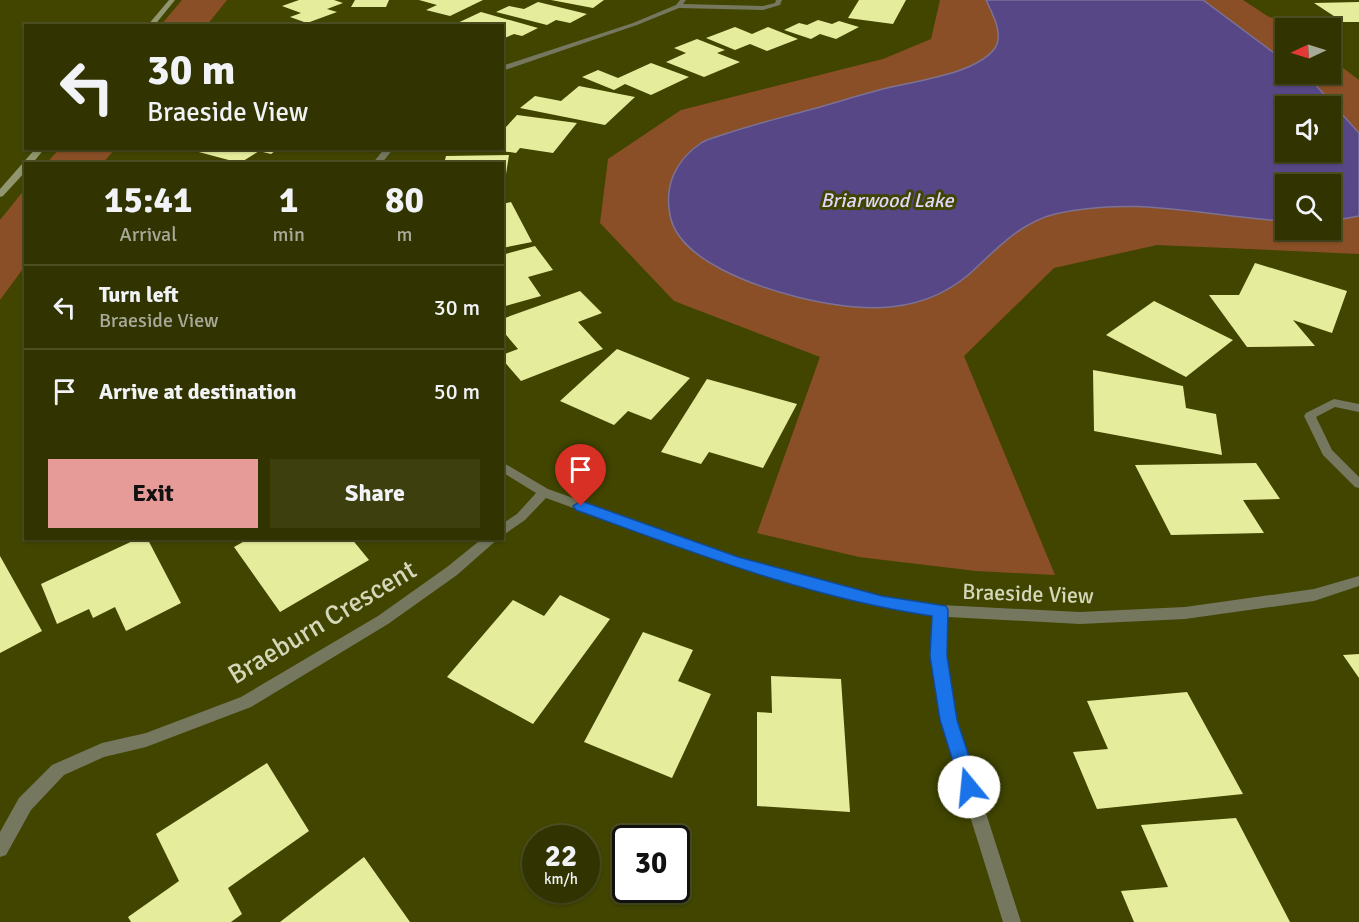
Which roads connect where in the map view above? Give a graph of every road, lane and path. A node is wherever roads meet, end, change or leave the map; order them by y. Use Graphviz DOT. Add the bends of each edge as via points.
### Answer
graph roads {
  1 [pos="172,0"];
  2 [pos="778,0"];
  3 [pos="680,3"];
  4 [pos="152,24"];
  5 [pos="504,61"];
  6 [pos="513,65"];
  7 [pos="504,68"];
  8 [pos="38,150"];
  9 [pos="388,150"];
  10 [pos="28,162"];
  11 [pos="378,162"];
  12 [pos="24,166"];
  13 [pos="0,194"];
  14 [pos="1359,408"];
  15 [pos="504,467"];
  16 [pos="1359,484"];
  17 [pos="544,492"];
  18 [pos="504,529"];
  19 [pos="491,540"];
  20 [pos="1359,581"];
  21 [pos="940,610"];
  22 [pos="0,849"];
  23 [pos="1012,922"];
  1 -- 4 [label="main road"];
  2 -- 3 [label="street" via="778,4 763,8"];
  3 -- 6 [label="street" via="635,25"];
  5 -- 6 [label="street"];
  6 -- 7 [label="street"];
  8 -- 10 [label="main road"];
  9 -- 11 [label="street"];
  12 -- 13 [label="main road"];
  14 -- 16 [label="street" via="1334,403 1310,416 1327,452"];
  15 -- 17 [label="street, Braeside View"];
  17 -- 18 [label="street"];
  17 -- 21 [label="street, Braeside View" via="736,562 882,602"];
  19 -- 22 [label="street, Braeburn Crescent" via="383,620 246,702 146,740 102,750 58,770 25,804"];
  20 -- 21 [label="street, Braeside View" via="1314,595 1185,613 1080,618"];
  21 -- 23 [label="street" via="938,656 948,720"];
}
